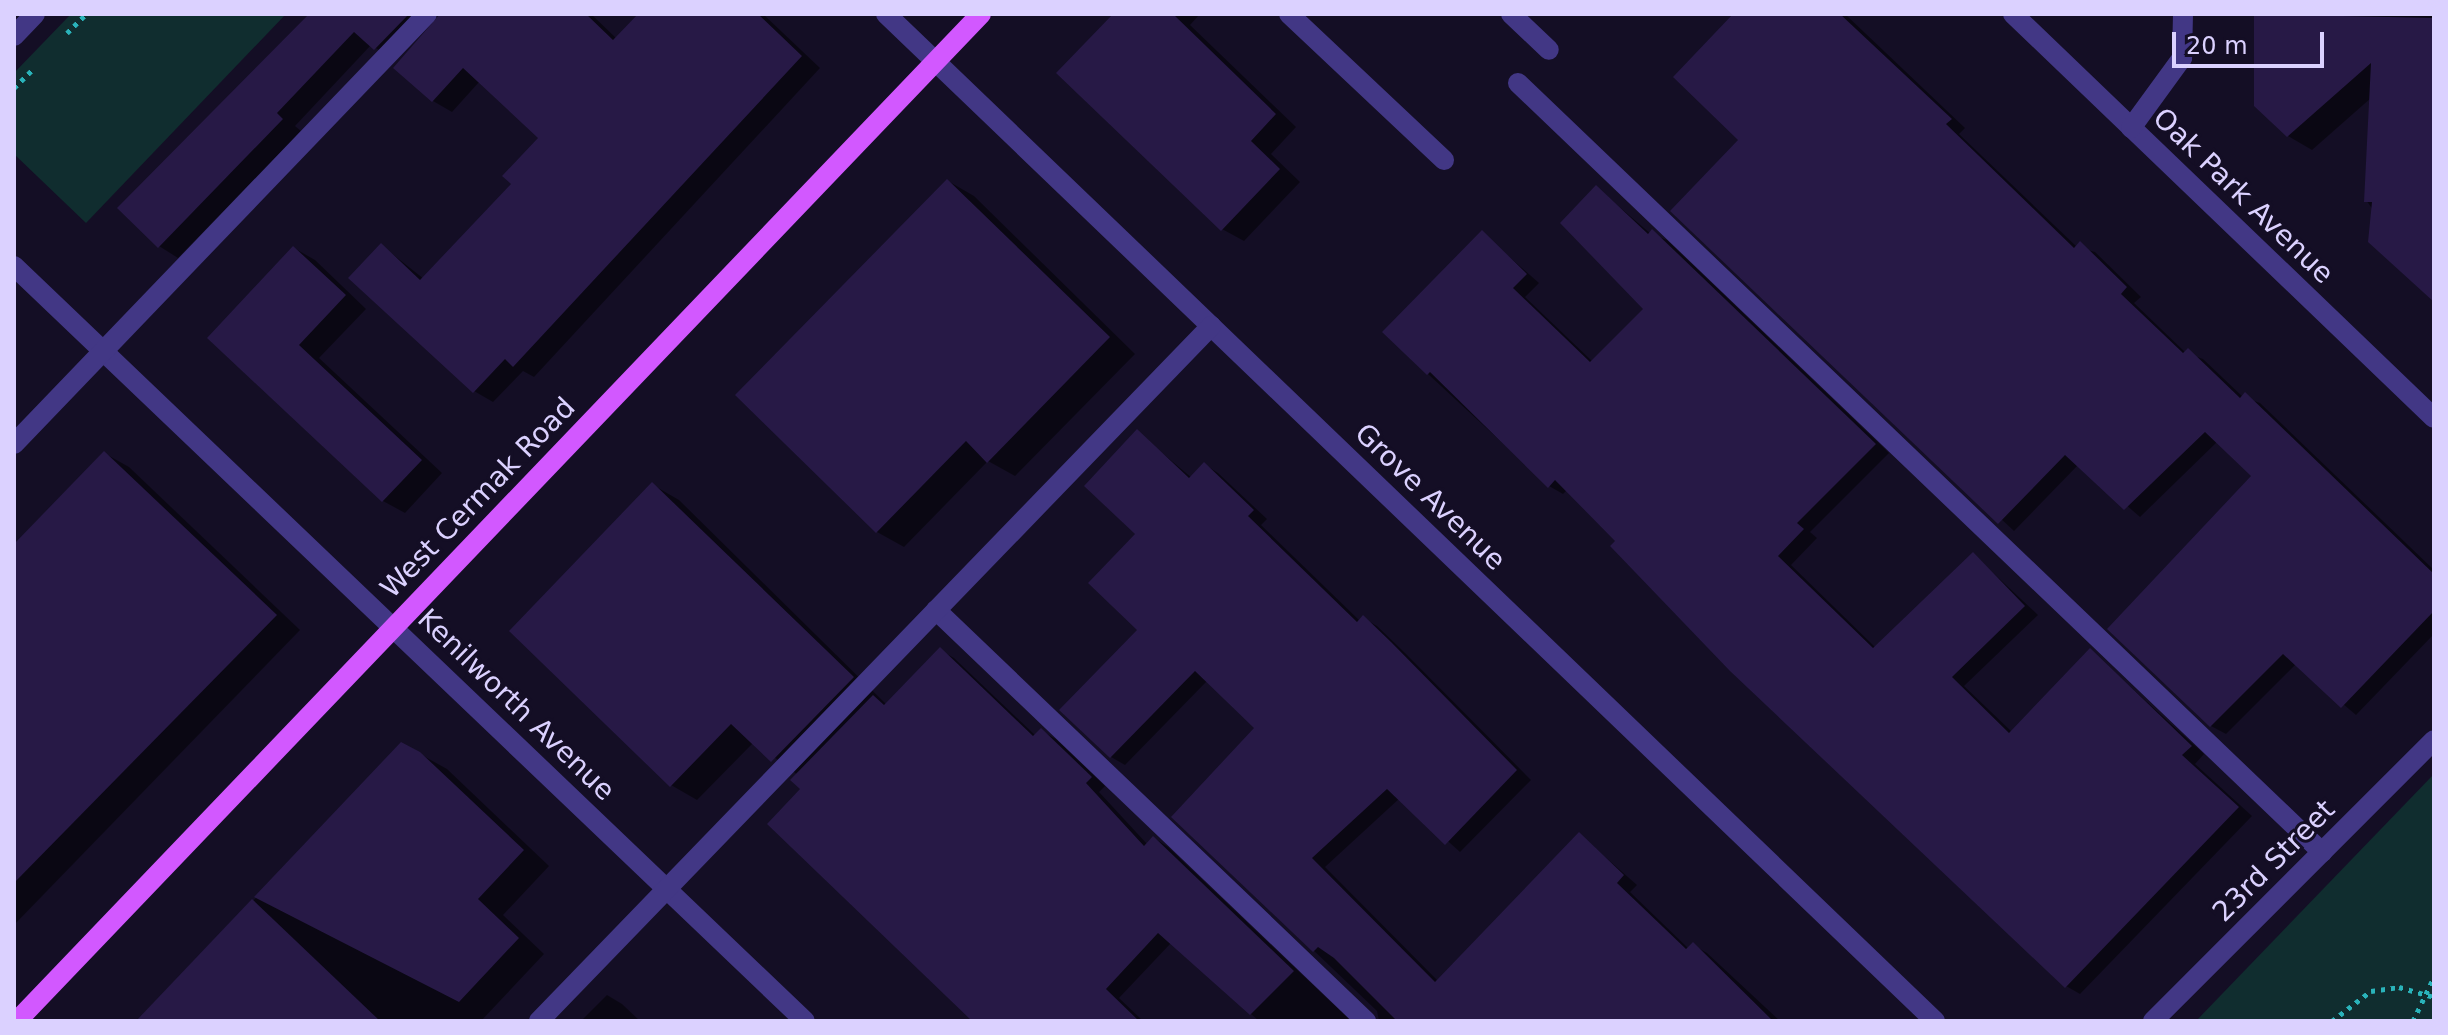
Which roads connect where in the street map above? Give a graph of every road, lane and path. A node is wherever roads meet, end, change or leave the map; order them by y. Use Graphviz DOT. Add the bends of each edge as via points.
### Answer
graph roads {
  1 [pos="35,14"];
  2 [pos="427,14"];
  3 [pos="886,14"];
  4 [pos="981,14"];
  5 [pos="1289,14"];
  6 [pos="1511,14"];
  7 [pos="2013,14"];
  8 [pos="2183,14"];
  9 [pos="14,36"];
  10 [pos="1549,50"];
  11 [pos="936,61"];
  12 [pos="1518,83"];
  13 [pos="2131,128"];
  14 [pos="1444,160"];
  15 [pos="14,266"];
  16 [pos="1211,326"];
  17 [pos="103,351"];
  18 [pos="2434,418"];
  19 [pos="14,444"];
  20 [pos="936,610"];
  21 [pos="394,627"];
  22 [pos="2434,740"];
  23 [pos="2322,852"];
  24 [pos="667,889"];
  25 [pos="2434,977"];
  26 [pos="2426,993"];
  27 [pos="2434,997"];
  28 [pos="17,1021"];
  29 [pos="539,1021"];
  30 [pos="805,1021"];
  31 [pos="1366,1021"];
  32 [pos="1935,1021"];
  33 [pos="2153,1021"];
  34 [pos="2332,1021"];
  35 [pos="2413,1021"];
  1 -- 9 [label="street"];
  2 -- 17 [label="street"];
  3 -- 11 [label="street, Grove Avenue"];
  4 -- 11 [label="main road, West Cermak Road"];
  5 -- 14 [label="street"];
  6 -- 10 [label="street"];
  7 -- 13 [label="street, Oak Park Avenue"];
  8 -- 13 [label="street" via="2182,58"];
  11 -- 16 [label="street, Grove Avenue"];
  11 -- 21 [label="main road, West Cermak Road"];
  12 -- 23 [label="street"];
  13 -- 18 [label="street, Oak Park Avenue"];
  15 -- 17 [label="street, Kenilworth Avenue"];
  16 -- 20 [label="street"];
  16 -- 32 [label="street, Grove Avenue"];
  17 -- 19 [label="street"];
  17 -- 21 [label="street, Kenilworth Avenue"];
  20 -- 24 [label="street"];
  20 -- 31 [label="street"];
  21 -- 24 [label="street, Kenilworth Avenue"];
  21 -- 28 [label="main road, West Cermak Road"];
  22 -- 23 [label="street, 23rd Street"];
  23 -- 33 [label="street, 23rd Street"];
  24 -- 29 [label="street"];
  24 -- 30 [label="street, Kenilworth Avenue"];
  25 -- 26 [label="path"];
  26 -- 27 [label="path"];
  26 -- 34 [label="path" via="2399,987 2371,991"];
  26 -- 35 [label="path"];
}
